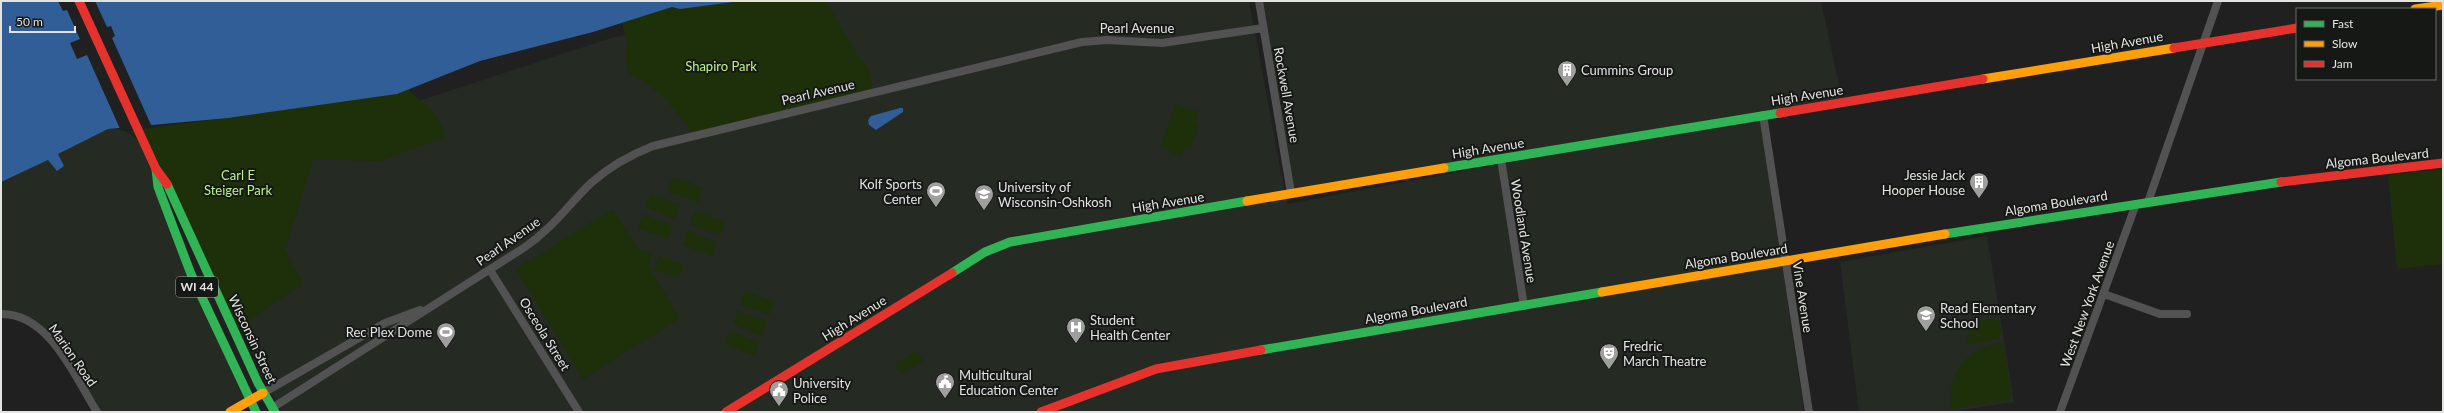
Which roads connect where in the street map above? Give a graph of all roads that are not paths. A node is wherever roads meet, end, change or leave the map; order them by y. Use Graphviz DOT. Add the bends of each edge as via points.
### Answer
graph roads {
  1 [pos="79,1"];
  2 [pos="1259,1"];
  3 [pos="2218,1"];
  4 [pos="2443,4"];
  5 [pos="2421,8"];
  6 [pos="1263,28"];
  7 [pos="2296,28"];
  8 [pos="2204,42"];
  9 [pos="1763,115"];
  10 [pos="1501,159"];
  11 [pos="2443,163"];
  12 [pos="156,169"];
  13 [pos="1291,193"];
  14 [pos="2148,202"];
  15 [pos="2136,204"];
  16 [pos="1785,262"];
  17 [pos="490,270"];
  18 [pos="2104,294"];
  19 [pos="1524,306"];
  20 [pos="428,307"];
  21 [pos="1,314"];
  22 [pos="2186,314"];
  23 [pos="264,393"];
  24 [pos="249,400"];
  25 [pos="271,411"];
  26 [pos="97,412"];
  27 [pos="230,412"];
  28 [pos="256,412"];
  29 [pos="579,412"];
  30 [pos="726,412"];
  31 [pos="1041,412"];
  32 [pos="1809,412"];
  33 [pos="2060,412"];
  1 -- 12 [label="main road, Wisconsin Street / WI 44"];
  2 -- 6 [label="street, Rockwell Avenue"];
  3 -- 8 [label="street"];
  4 -- 5 [label="main road"];
  6 -- 13 [label="street, Rockwell Avenue"];
  6 -- 17 [label="street, Pearl Avenue" via="1162,43 1107,40 1082,42 654,146 626,158 601,175 550,228"];
  7 -- 8 [label="main road, High Avenue"];
  8 -- 9 [label="main road, High Avenue"];
  8 -- 14 [label="street"];
  9 -- 10 [label="main road, High Avenue"];
  9 -- 16 [label="street, Vine Avenue"];
  10 -- 13 [label="main road, High Avenue"];
  10 -- 19 [label="street, Woodland Avenue"];
  11 -- 14 [label="main road, Algoma Boulevard" via="2292,180"];
  12 -- 23 [label="main road, Wisconsin Street / WI 44" via="167,183"];
  12 -- 24 [label="main road, Wisconsin Street / WI 44" via="158,187 191,274"];
  13 -- 30 [label="main road, High Avenue" via="998,245"];
  14 -- 15 [label="main road, Algoma Boulevard"];
  15 -- 16 [label="main road, Algoma Boulevard"];
  15 -- 18 [label="street, West New York Avenue"];
  16 -- 19 [label="main road, Algoma Boulevard"];
  16 -- 32 [label="street, Vine Avenue"];
  17 -- 20 [label="street, Pearl Avenue"];
  17 -- 29 [label="street, Osceola Street"];
  18 -- 22 [label="street" via="2160,314"];
  18 -- 33 [label="street, West New York Avenue"];
  19 -- 31 [label="main road, Algoma Boulevard" via="1163,366"];
  20 -- 23 [label="street, Pearl Avenue" via="385,323"];
  20 -- 25 [label="street, Pearl Avenue" via="394,332"];
  21 -- 26 [label="street, Marion Road" via="25,318 44,331"];
  23 -- 24 [label="main road, Pearl Avenue"];
  23 -- 25 [label="main road, Wisconsin Street / WI 44"];
  24 -- 27 [label="main road, Pearl Avenue"];
  24 -- 28 [label="main road, Wisconsin Street / WI 44"];
}
